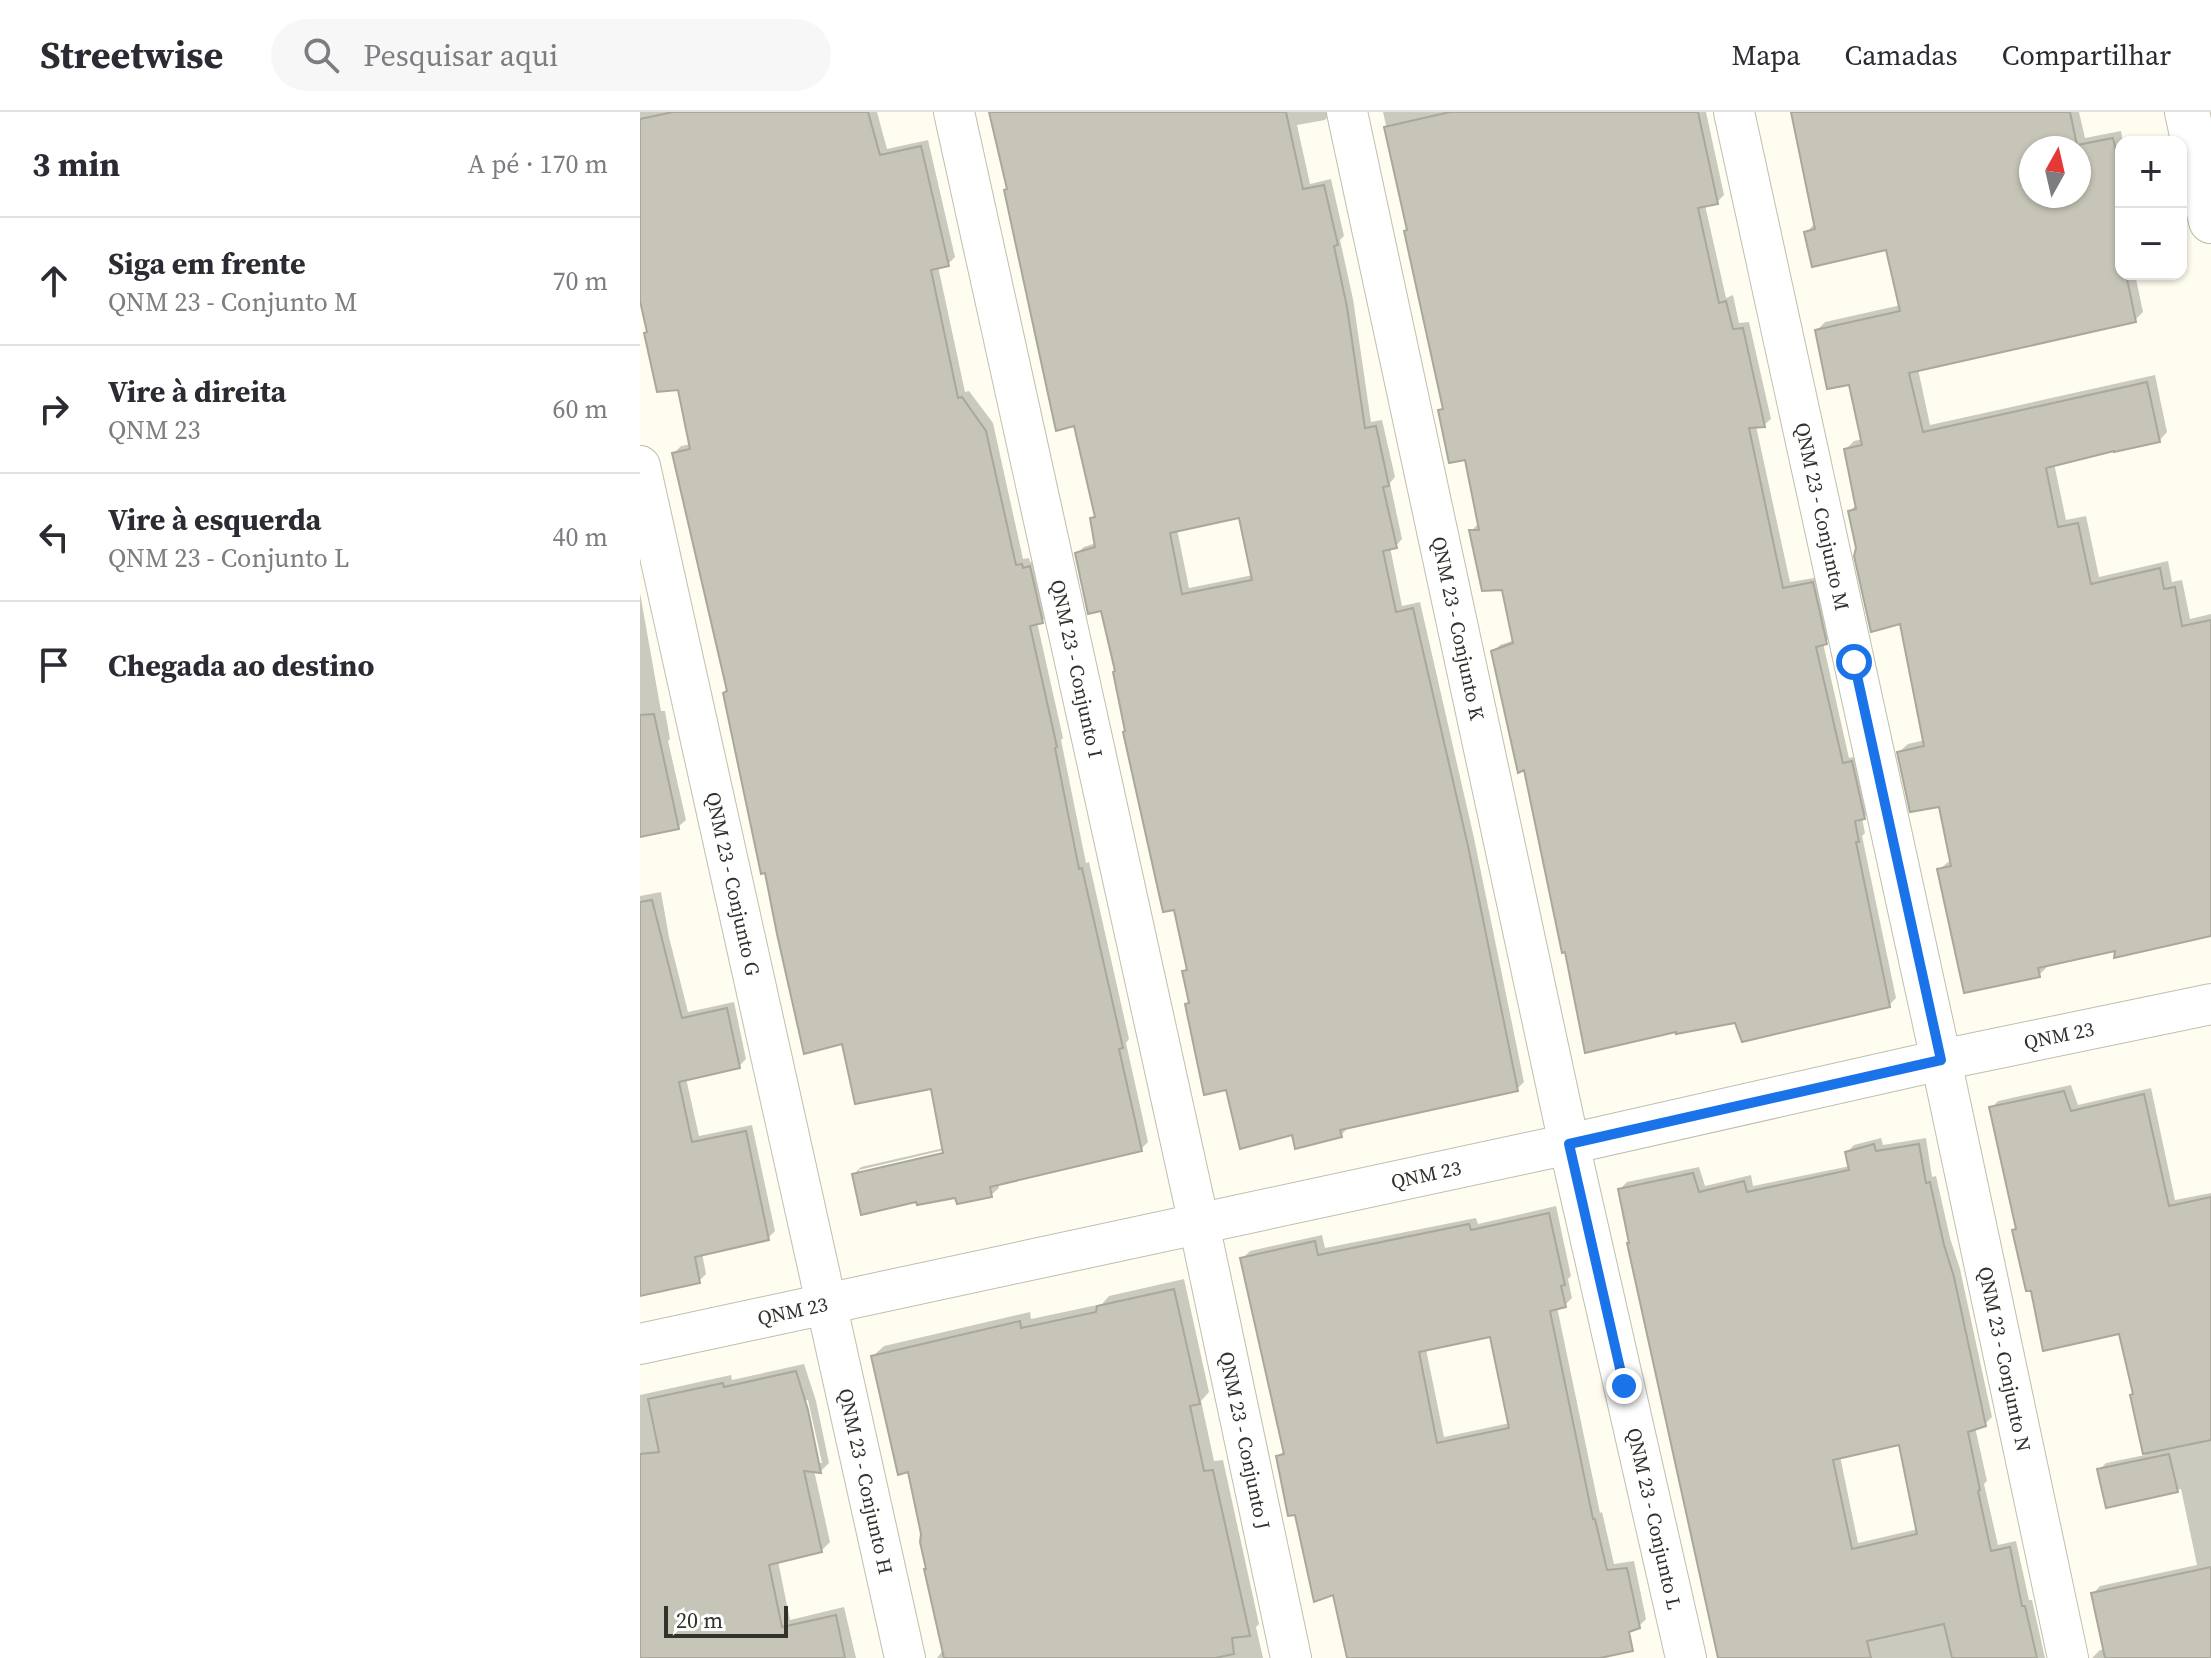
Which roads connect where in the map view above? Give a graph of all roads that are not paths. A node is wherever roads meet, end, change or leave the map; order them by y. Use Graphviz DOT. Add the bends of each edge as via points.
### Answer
graph roads {
  1 [pos="954,112"];
  2 [pos="1347,112"];
  3 [pos="1734,112"];
  4 [pos="2187,112"];
  5 [pos="2211,221"];
  6 [pos="640,466"];
  7 [pos="2211,1004"];
  8 [pos="1941,1060"];
  9 [pos="1569,1144"];
  10 [pos="1199,1224"];
  11 [pos="827,1303"];
  12 [pos="640,1344"];
  13 [pos="905,1658"];
  14 [pos="1291,1658"];
  15 [pos="1686,1658"];
  16 [pos="2068,1658"];
  1 -- 10 [label="street, QNM 23 - Conjunto I"];
  2 -- 9 [label="street, QNM 23 - Conjunto K"];
  3 -- 8 [label="street, QNM 23 - Conjunto M"];
  4 -- 5 [label="main road"];
  6 -- 11 [label="street, QNM 23 - Conjunto G"];
  7 -- 8 [label="street, QNM 23"];
  8 -- 9 [label="street, QNM 23"];
  8 -- 16 [label="street, QNM 23 - Conjunto N"];
  9 -- 10 [label="street, QNM 23"];
  9 -- 15 [label="street, QNM 23 - Conjunto L"];
  10 -- 11 [label="street, QNM 23"];
  10 -- 14 [label="street, QNM 23 - Conjunto J"];
  11 -- 12 [label="street, QNM 23"];
  11 -- 13 [label="street, QNM 23 - Conjunto H"];
}
